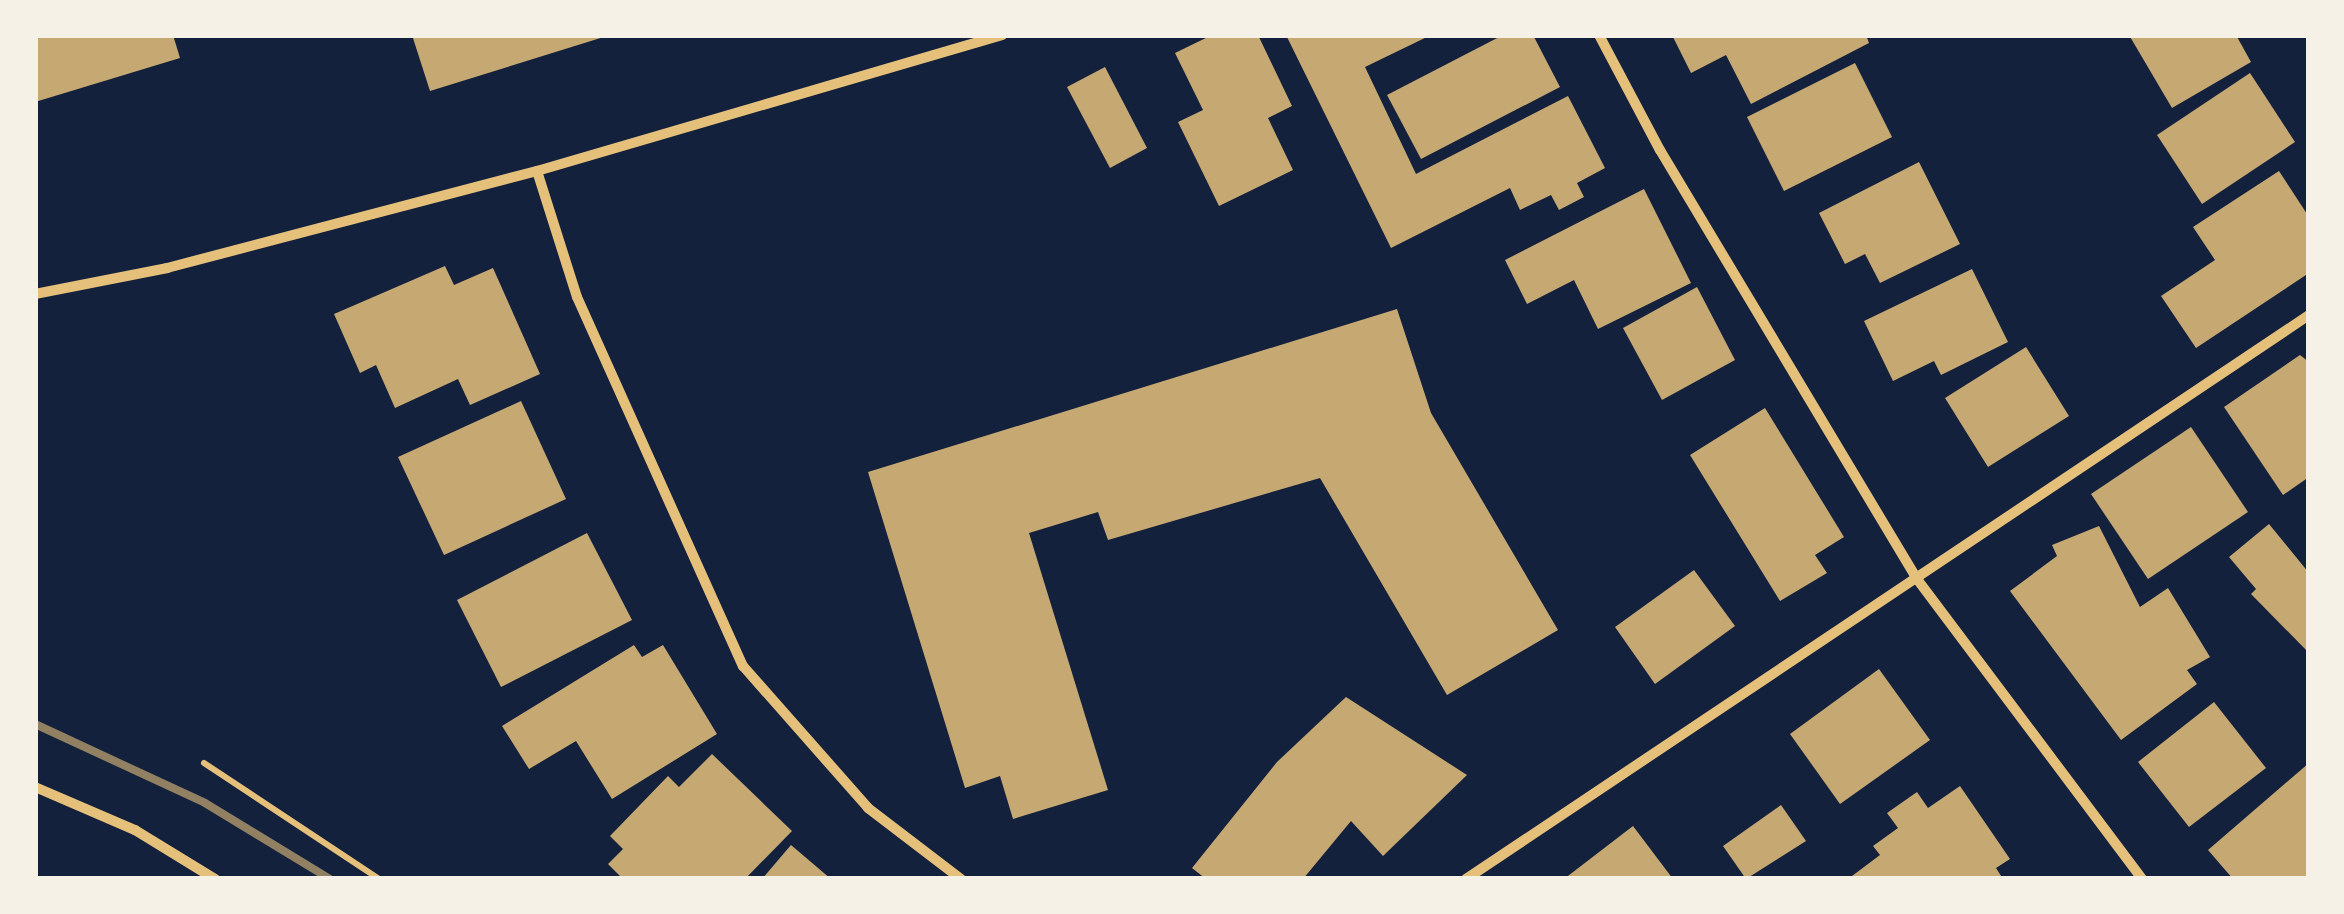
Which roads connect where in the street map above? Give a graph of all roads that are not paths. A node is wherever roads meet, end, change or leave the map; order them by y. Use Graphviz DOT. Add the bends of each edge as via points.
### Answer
graph roads {
  1 [pos="1002,35"];
  2 [pos="1599,35"];
  3 [pos="537,172"];
  4 [pos="35,294"];
  5 [pos="2309,315"];
  6 [pos="1917,579"];
  7 [pos="35,787"];
  8 [pos="216,879"];
  9 [pos="962,879"];
  10 [pos="1466,879"];
  11 [pos="2142,879"];
  1 -- 3 [label="street"];
  2 -- 6 [label="street" via="1660,150"];
  3 -- 4 [label="street" via="167,268"];
  3 -- 9 [label="street" via="578,297 744,666 868,808"];
  5 -- 6 [label="street"];
  6 -- 10 [label="street"];
  6 -- 11 [label="street"];
  7 -- 8 [label="street" via="136,830"];
}
